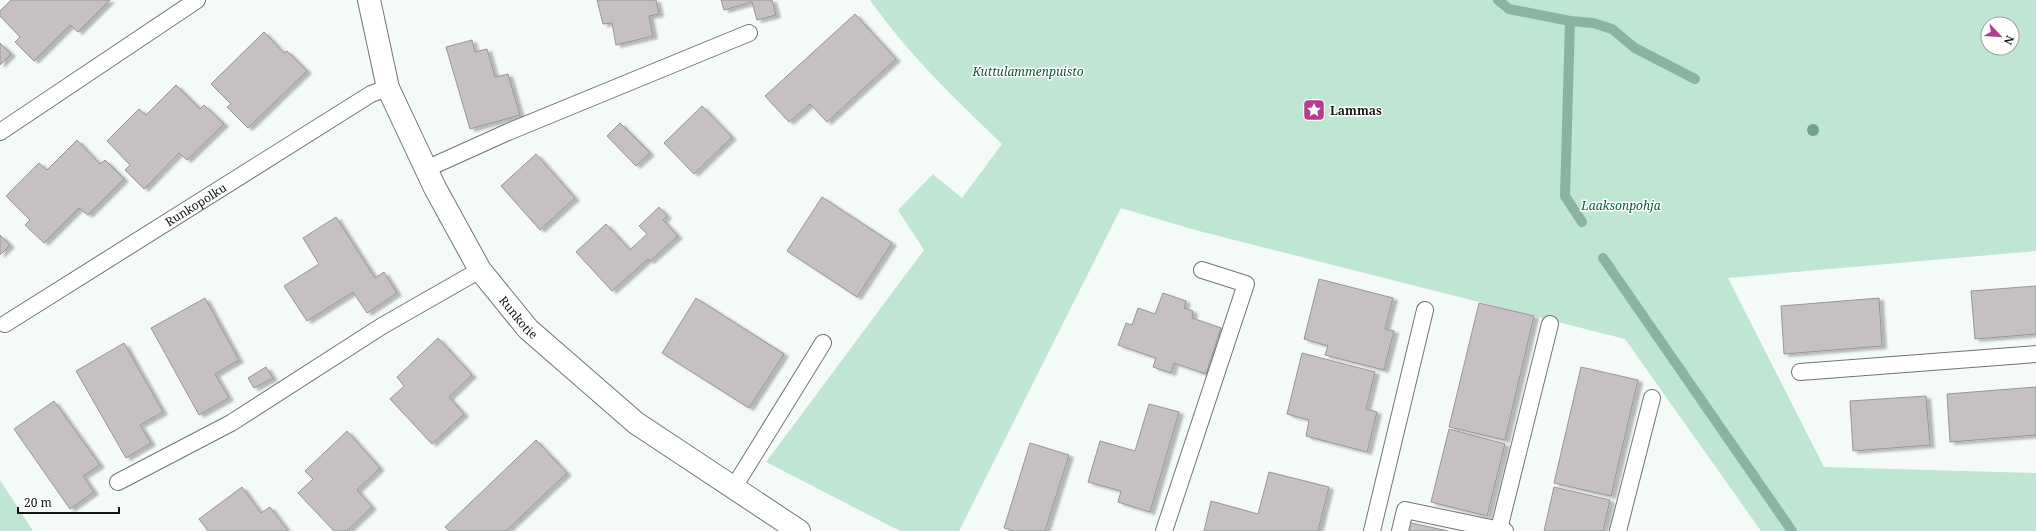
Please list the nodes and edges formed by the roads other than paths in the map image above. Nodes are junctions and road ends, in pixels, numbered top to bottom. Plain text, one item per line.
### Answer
1 (197, 0) edge
2 (369, 0) edge
3 (749, 34) dead end
4 (388, 88) junction
5 (0, 132) edge
6 (426, 169) junction
7 (480, 270) junction
8 (1202, 270) dead end
9 (1425, 310) dead end
10 (5, 324) dead end
11 (1550, 324) dead end
12 (823, 343) dead end
13 (2036, 354) edge
14 (1800, 372) dead end
15 (1652, 398) dead end
16 (118, 482) dead end
17 (734, 487) junction
18 (1502, 530) edge
19 (799, 531) edge
20 (1164, 531) edge
21 (1372, 531) edge
22 (1400, 531) edge
23 (1618, 531) edge

1 - 5 lane
2 - 4 street, Runkotie
3 - 6 lane
4 - 6 street, Runkotie
4 - 10 lane, Runkopolku
6 - 7 street, Runkotie
7 - 16 lane
7 - 17 street, Runkotie
8 - 20 lane
9 - 21 lane
11 - 18 lane
12 - 17 lane
13 - 14 lane
15 - 23 lane
17 - 19 street, Runkotie
18 - 22 lane

